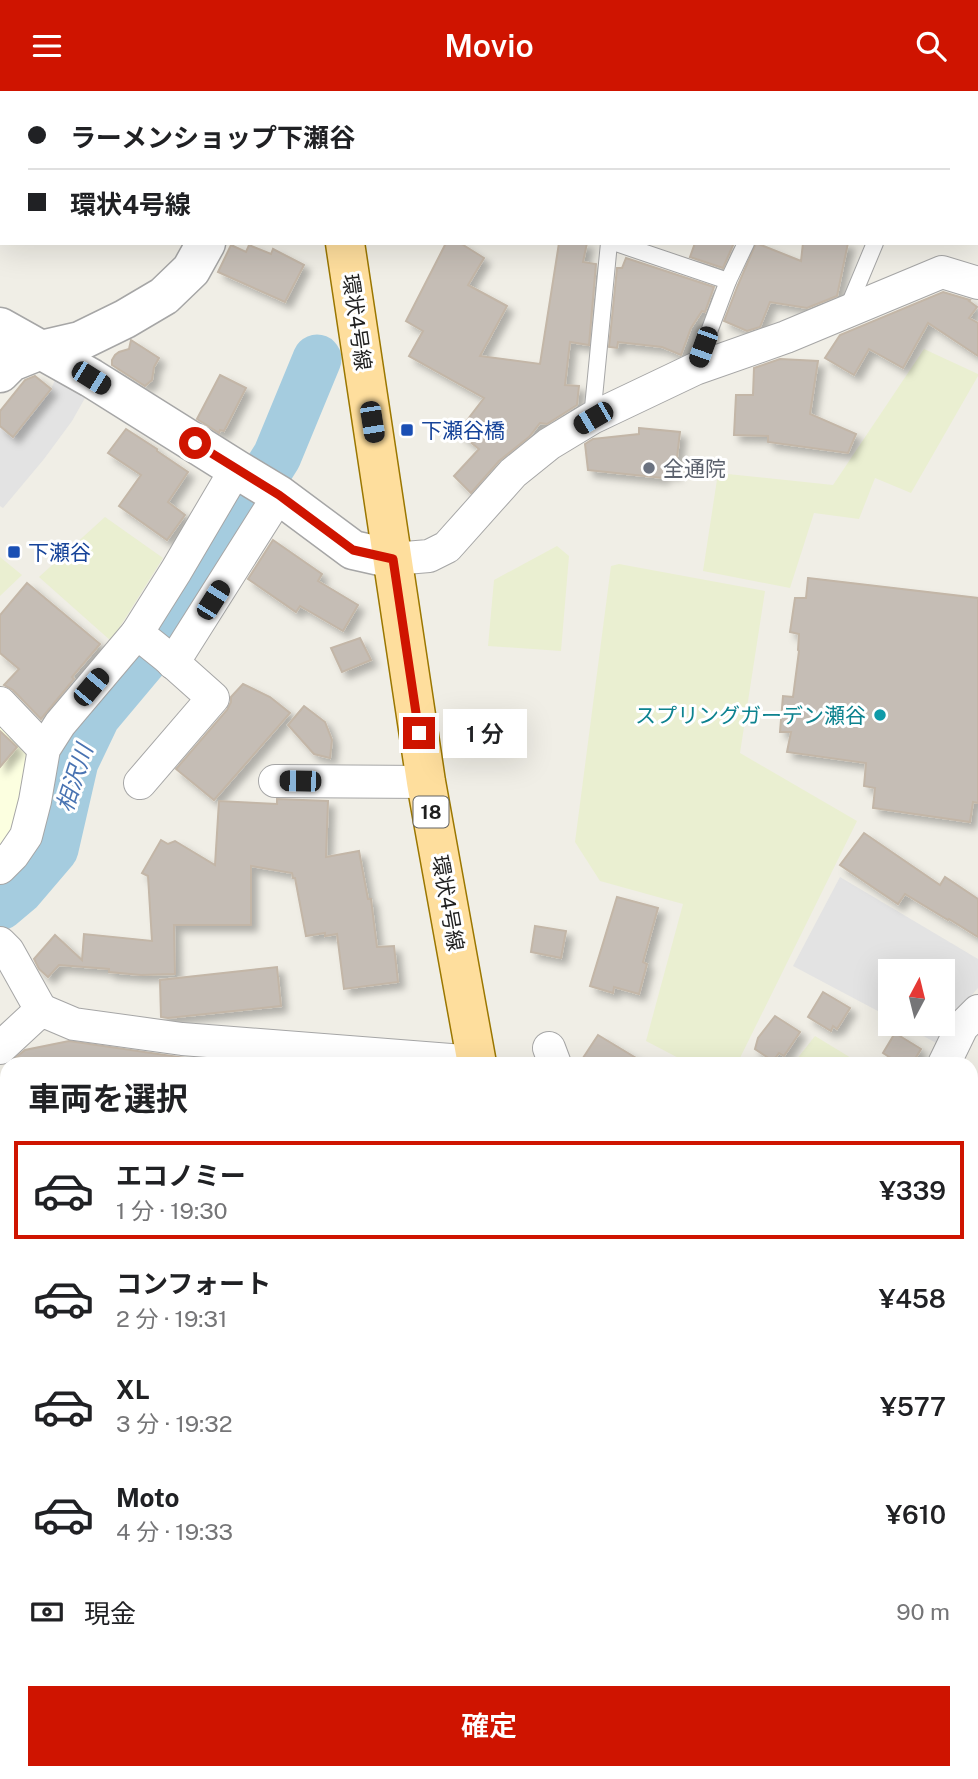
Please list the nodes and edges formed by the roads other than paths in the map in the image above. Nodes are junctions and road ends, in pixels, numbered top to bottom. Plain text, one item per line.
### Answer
1 (205, 245) edge
2 (608, 245) edge
3 (622, 245) edge
4 (745, 245) edge
5 (873, 245) edge
6 (346, 246) edge
7 (728, 281) junction
8 (978, 283) edge
9 (846, 312) junction
10 (0, 327) edge
11 (41, 351) junction
12 (695, 369) junction
13 (0, 373) edge
14 (593, 418) junction
15 (258, 482) junction
16 (393, 559) junction
17 (156, 648) junction
18 (0, 703) edge
19 (44, 749) junction
20 (275, 781) dead end
21 (426, 782) junction
22 (140, 783) dead end
23 (0, 868) edge
24 (0, 943) edge
25 (41, 1010) junction
26 (978, 1011) edge
27 (0, 1048) edge
28 (403, 1057) edge
29 (476, 1057) edge
30 (947, 1057) edge

1 - 11 street
2 - 14 lane
3 - 7 lane
4 - 7 lane
5 - 9 lane
6 - 16 main road, 環状4号線 / 18
7 - 12 lane
8 - 9 street
9 - 12 street
10 - 11 street
11 - 13 street
11 - 15 street
12 - 14 street
14 - 16 street
15 - 16 street
15 - 17 street
15 - 17 street
16 - 21 main road, 環状4号線 / 18
17 - 19 street
17 - 22 street
18 - 19 street
19 - 23 street
20 - 21 street
21 - 29 main road, 環状4号線 / 18
24 - 25 street
25 - 27 street
25 - 28 street
26 - 30 street

